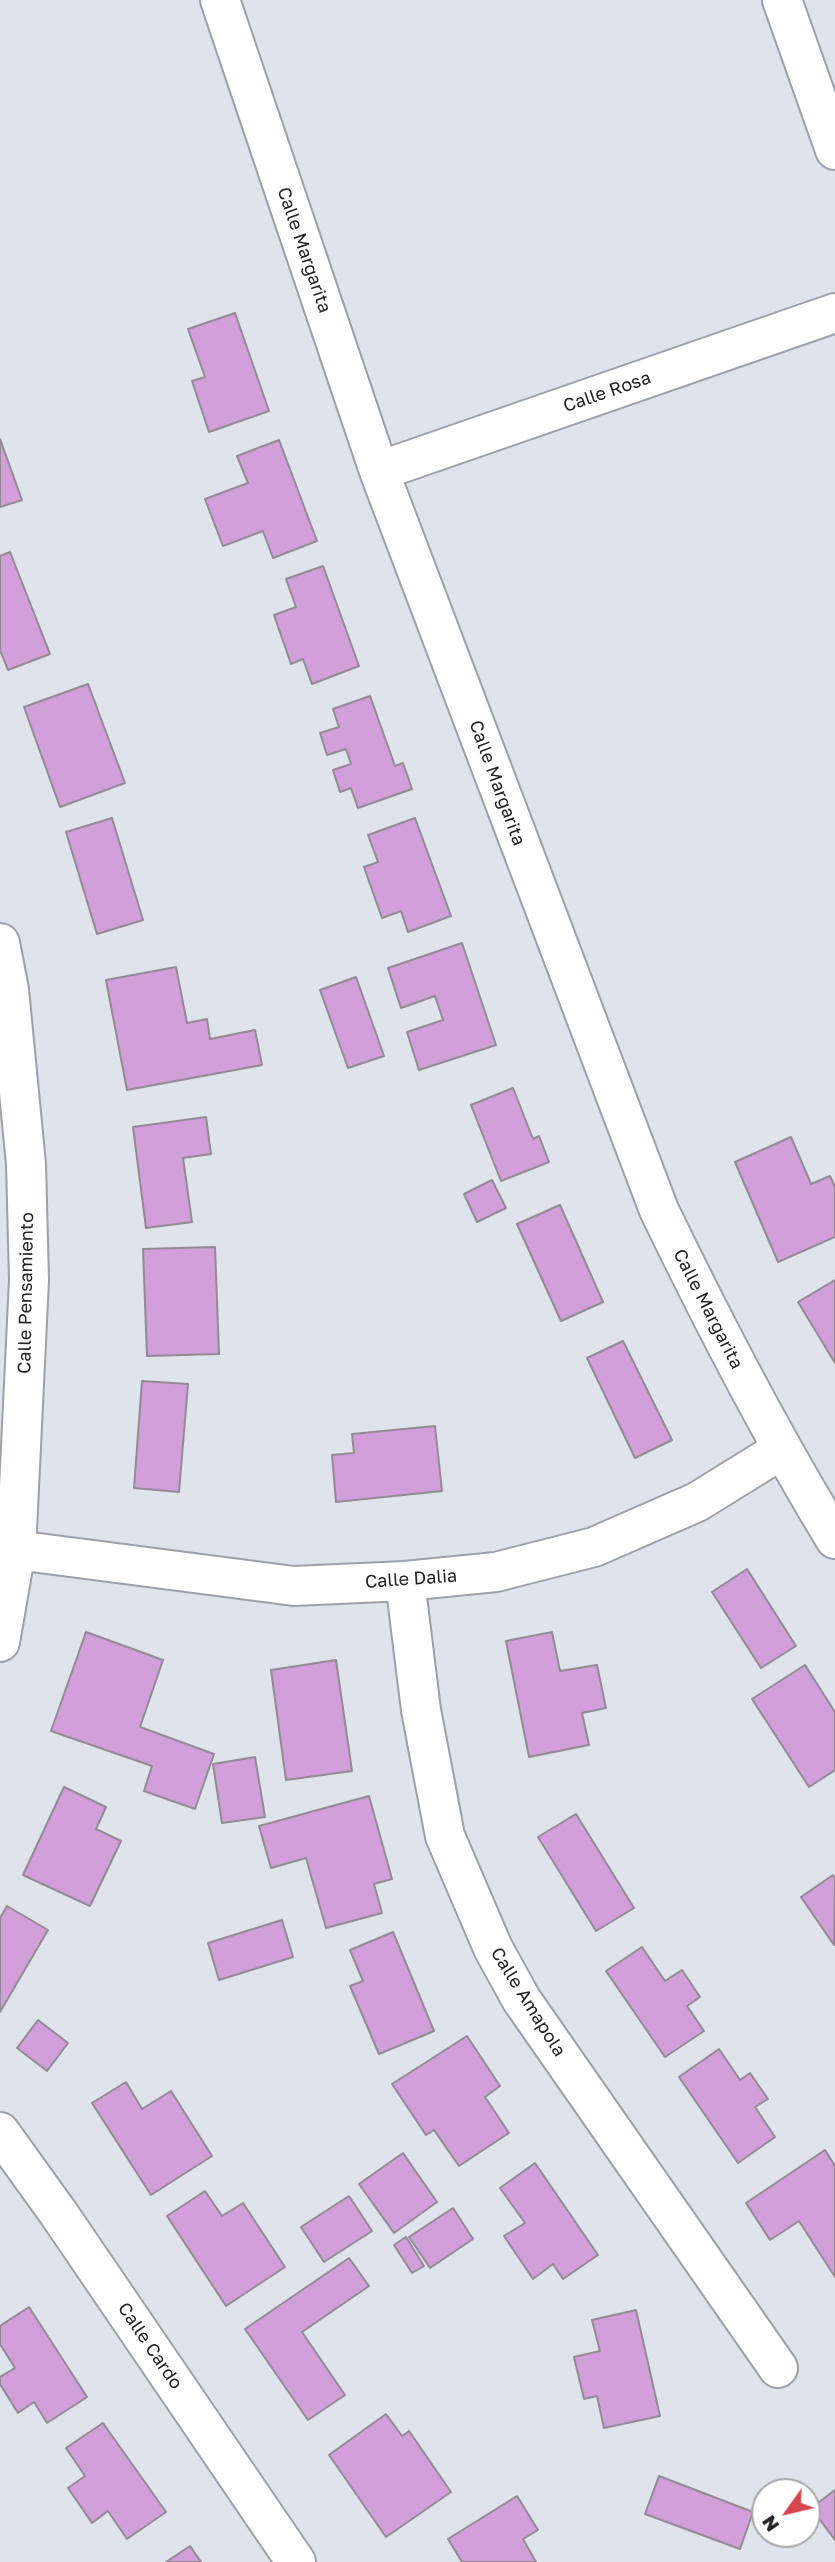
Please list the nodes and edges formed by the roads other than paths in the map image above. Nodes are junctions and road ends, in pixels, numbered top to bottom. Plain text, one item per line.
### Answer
1 (220, 0) edge
2 (782, 0) edge
3 (835, 150) edge
4 (835, 313) edge
5 (379, 471) junction
6 (0, 943) edge
7 (781, 1450) junction
8 (835, 1539) edge
9 (16, 1550) junction
10 (405, 1581) junction
11 (0, 1642) edge
12 (0, 2132) edge
13 (778, 2368) dead end
14 (296, 2562) edge

1 - 5 street, Calle Margarita
2 - 3 street
4 - 5 street, Calle Rosa
5 - 7 street, Calle Margarita
6 - 9 street, Calle Pensamiento
7 - 8 street, Calle Margarita
7 - 10 street, Calle Dalia
9 - 10 street, Calle Dalia
9 - 11 street, Calle Pensamiento
10 - 13 street, Calle Amapola
12 - 14 street, Calle Cardo

